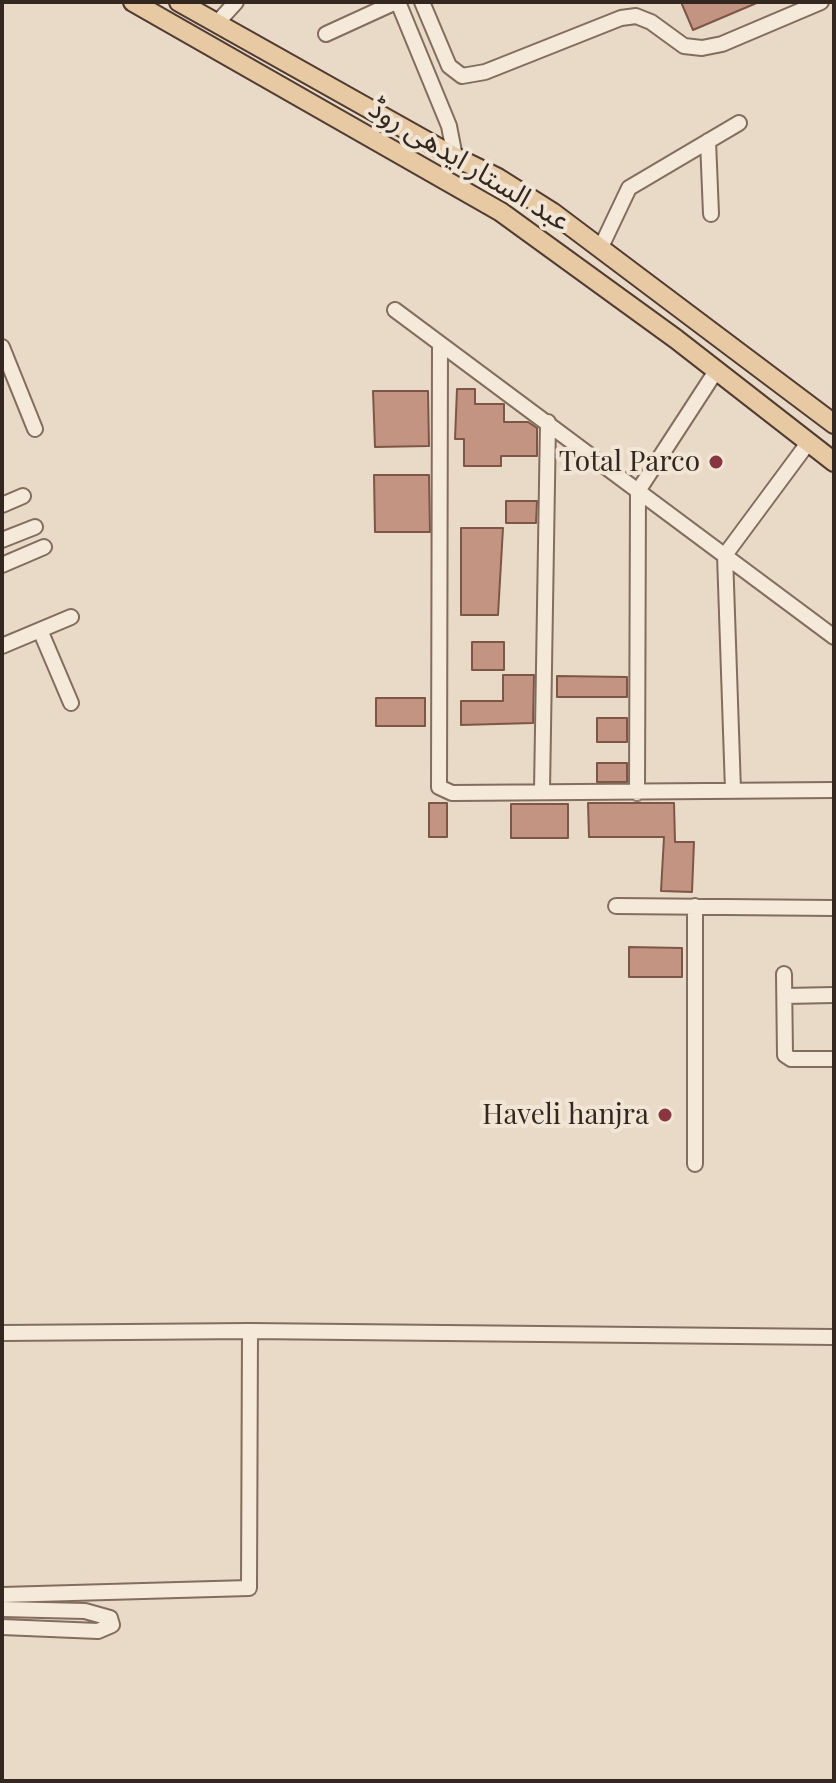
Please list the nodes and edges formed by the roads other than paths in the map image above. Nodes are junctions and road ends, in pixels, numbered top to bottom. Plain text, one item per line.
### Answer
1 (133, 2) edge
2 (179, 2) edge
3 (236, 2) edge
4 (397, 2) edge
5 (422, 2) edge
6 (821, 2) edge
7 (217, 23) junction
8 (326, 34) dead end
9 (739, 123) dead end
10 (708, 141) junction
11 (455, 157) junction
12 (443, 178) junction
13 (711, 214) dead end
14 (601, 247) junction
15 (395, 310) dead end
16 (440, 346) junction
17 (3, 354) edge
18 (716, 371) junction
19 (548, 422) junction
20 (834, 424) edge
21 (35, 429) dead end
22 (808, 443) junction
23 (834, 462) edge
24 (638, 491) junction
25 (23, 496) dead end
26 (2, 505) edge
27 (35, 527) dead end
28 (2, 540) edge
29 (44, 547) dead end
30 (725, 555) junction
31 (2, 565) edge
32 (71, 617) dead end
33 (40, 630) junction
34 (834, 637) edge
35 (2, 646) edge
36 (71, 703) dead end
37 (542, 790) junction
38 (733, 790) junction
39 (834, 790) edge
40 (637, 793) junction
41 (616, 906) dead end
42 (695, 906) junction
43 (834, 908) edge
44 (784, 974) dead end
45 (834, 995) edge
46 (785, 996) junction
47 (834, 1059) edge
48 (695, 1164) dead end
49 (250, 1331) junction
50 (2, 1333) edge
51 (834, 1337) edge
52 (2, 1595) edge
53 (2, 1609) edge
54 (2, 1627) edge

1 - 12 main road, عبد الستار ایدھی روڈ
2 - 7 main road, عبد الستار ایدھی روڈ
3 - 7 street
4 - 8 street
4 - 11 street
5 - 6 street
7 - 11 main road, عبد الستار ایدھی روڈ
9 - 10 street
10 - 13 street
10 - 14 street
11 - 12 main road
11 - 14 main road, عبد الستار ایدھی روڈ
12 - 18 main road, عبد الستار ایدھی روڈ
14 - 20 main road, عبد الستار ایدھی روڈ
15 - 16 street
16 - 19 street
16 - 37 street
17 - 21 street
18 - 22 main road, عبد الستار ایدھی روڈ
18 - 24 street
19 - 24 street
19 - 37 street
22 - 23 main road, عبد الستار ایدھی روڈ
22 - 30 street
24 - 30 street
24 - 40 street
25 - 26 street
27 - 28 street
29 - 31 street
30 - 34 street
30 - 38 street
32 - 33 street
33 - 35 street
33 - 36 street
37 - 40 street
38 - 39 street
38 - 40 street
41 - 42 street
42 - 43 street
42 - 48 street
44 - 46 street
45 - 46 street
46 - 47 street
49 - 50 street
49 - 51 street
49 - 52 street
53 - 54 street

